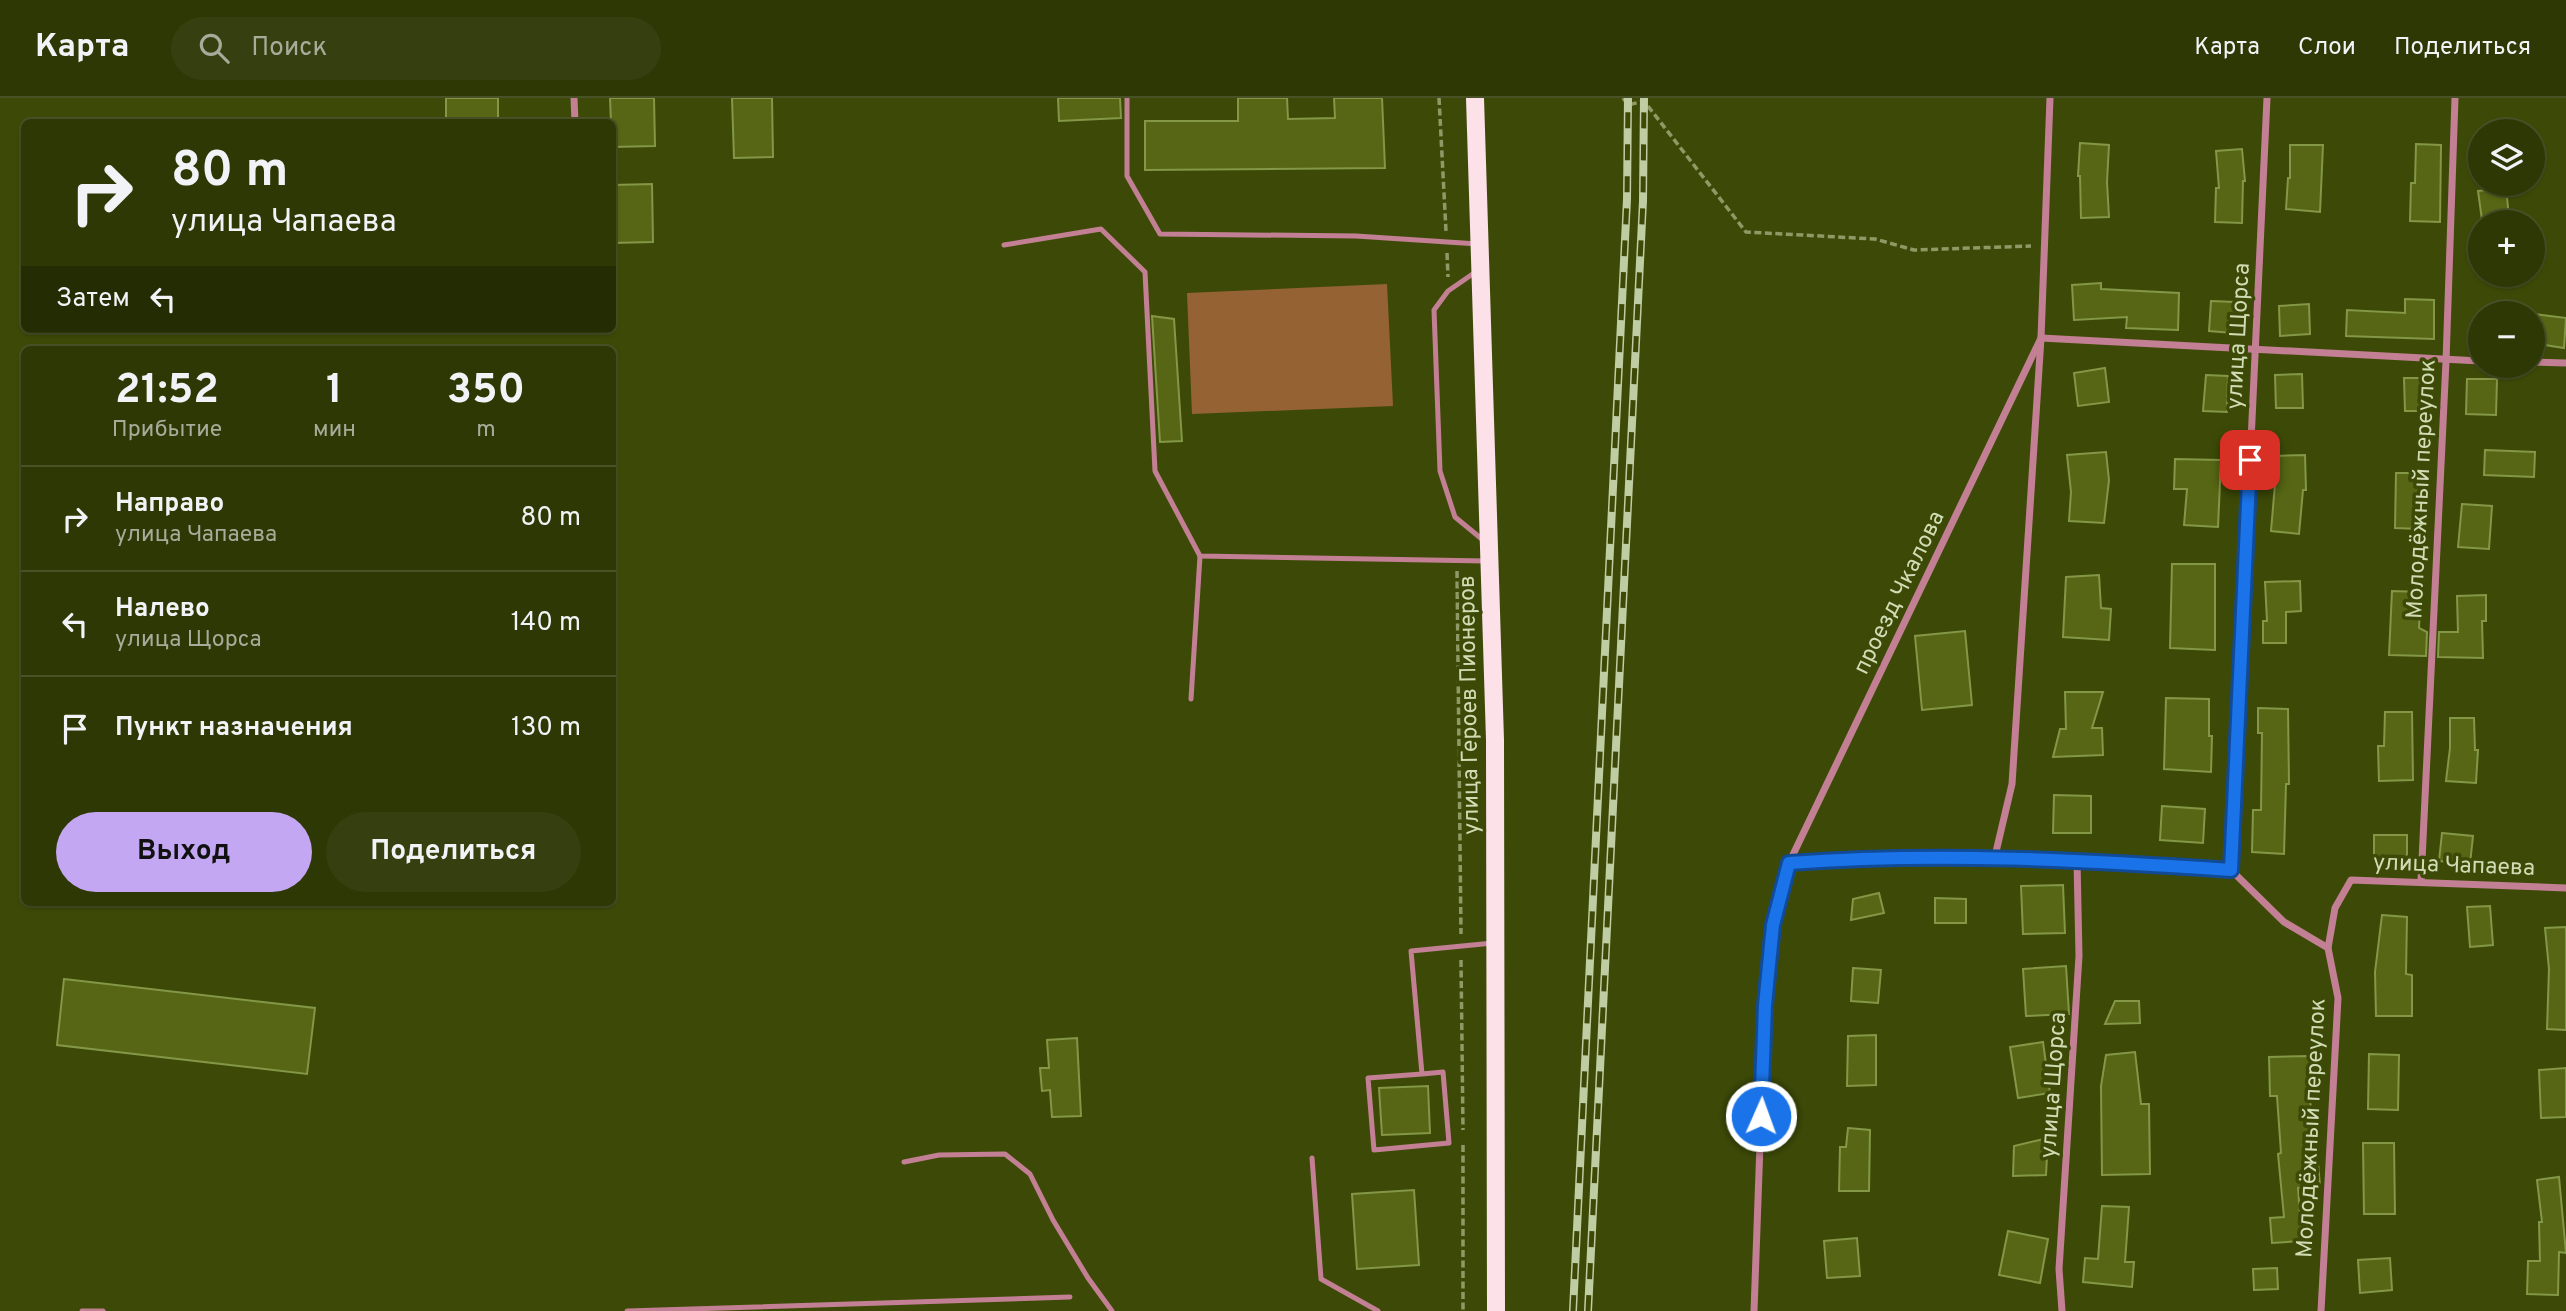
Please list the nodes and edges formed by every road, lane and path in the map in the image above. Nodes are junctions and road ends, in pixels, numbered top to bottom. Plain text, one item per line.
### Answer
1 (574, 98) edge
2 (1127, 98) edge
3 (1439, 98) edge
4 (1475, 98) edge
5 (1623, 98) edge
6 (2050, 98) edge
7 (2267, 98) edge
8 (2455, 98) edge
9 (575, 119) edge
10 (1446, 243) junction
11 (1480, 244) junction
12 (1004, 245) dead end
13 (2044, 245) junction
14 (1480, 269) junction
15 (1448, 290) junction
16 (2041, 338) junction
17 (2256, 350) junction
18 (2446, 361) junction
19 (2468, 362) edge
20 (2545, 362) edge
21 (2566, 363) edge
22 (1490, 553) junction
23 (1200, 556) junction
24 (1457, 561) junction
25 (1191, 699) dead end
26 (1995, 856) junction
27 (2077, 860) junction
28 (1789, 863) junction
29 (2231, 870) junction
30 (2421, 881) junction
31 (2566, 888) edge
32 (1496, 943) junction
33 (1461, 946) junction
34 (2328, 948) junction
35 (1422, 1074) junction
36 (1312, 1158) dead end
37 (904, 1162) dead end
38 (1070, 1297) dead end
39 (82, 1311) edge
40 (103, 1311) edge
41 (627, 1311) edge
42 (1112, 1311) edge
43 (1378, 1311) edge
44 (1464, 1311) edge
45 (1496, 1311) edge
46 (1754, 1311) edge
47 (2062, 1311) edge
48 (2321, 1311) edge

1 - 9 street
2 - 10 lane
3 - 10 path
4 - 11 main road, улица Героев Пионеров
5 - 13 path
6 - 13 street, проезд Чкалова
7 - 17 street, улица Щорса
8 - 18 street, Молодёжный переулок
10 - 11 lane
10 - 15 path
11 - 14 main road, улица Героев Пионеров
12 - 23 lane
13 - 16 street, проезд Чкалова
14 - 15 lane
14 - 22 main road, улица Героев Пионеров
15 - 22 lane
16 - 17 street
16 - 26 street, проезд Чкалова
16 - 28 street, проезд Чкалова
17 - 18 street
17 - 29 street, улица Щорса
18 - 19 street
18 - 30 street, Молодёжный переулок
20 - 21 street
22 - 24 lane
22 - 32 main road, улица Героев Пионеров
23 - 24 lane
23 - 25 lane
24 - 33 path
26 - 27 street
26 - 28 street
27 - 29 street
27 - 47 street, улица Щорса
28 - 46 street
29 - 34 street
30 - 31 street, улица Чапаева
30 - 34 street, улица Чапаева
32 - 33 lane
32 - 45 main road, улица Героев Пионеров
33 - 35 lane
33 - 44 path
34 - 48 street, Молодёжный переулок
35 - 35 lane
36 - 43 lane
37 - 42 lane
38 - 41 lane
39 - 40 lane

